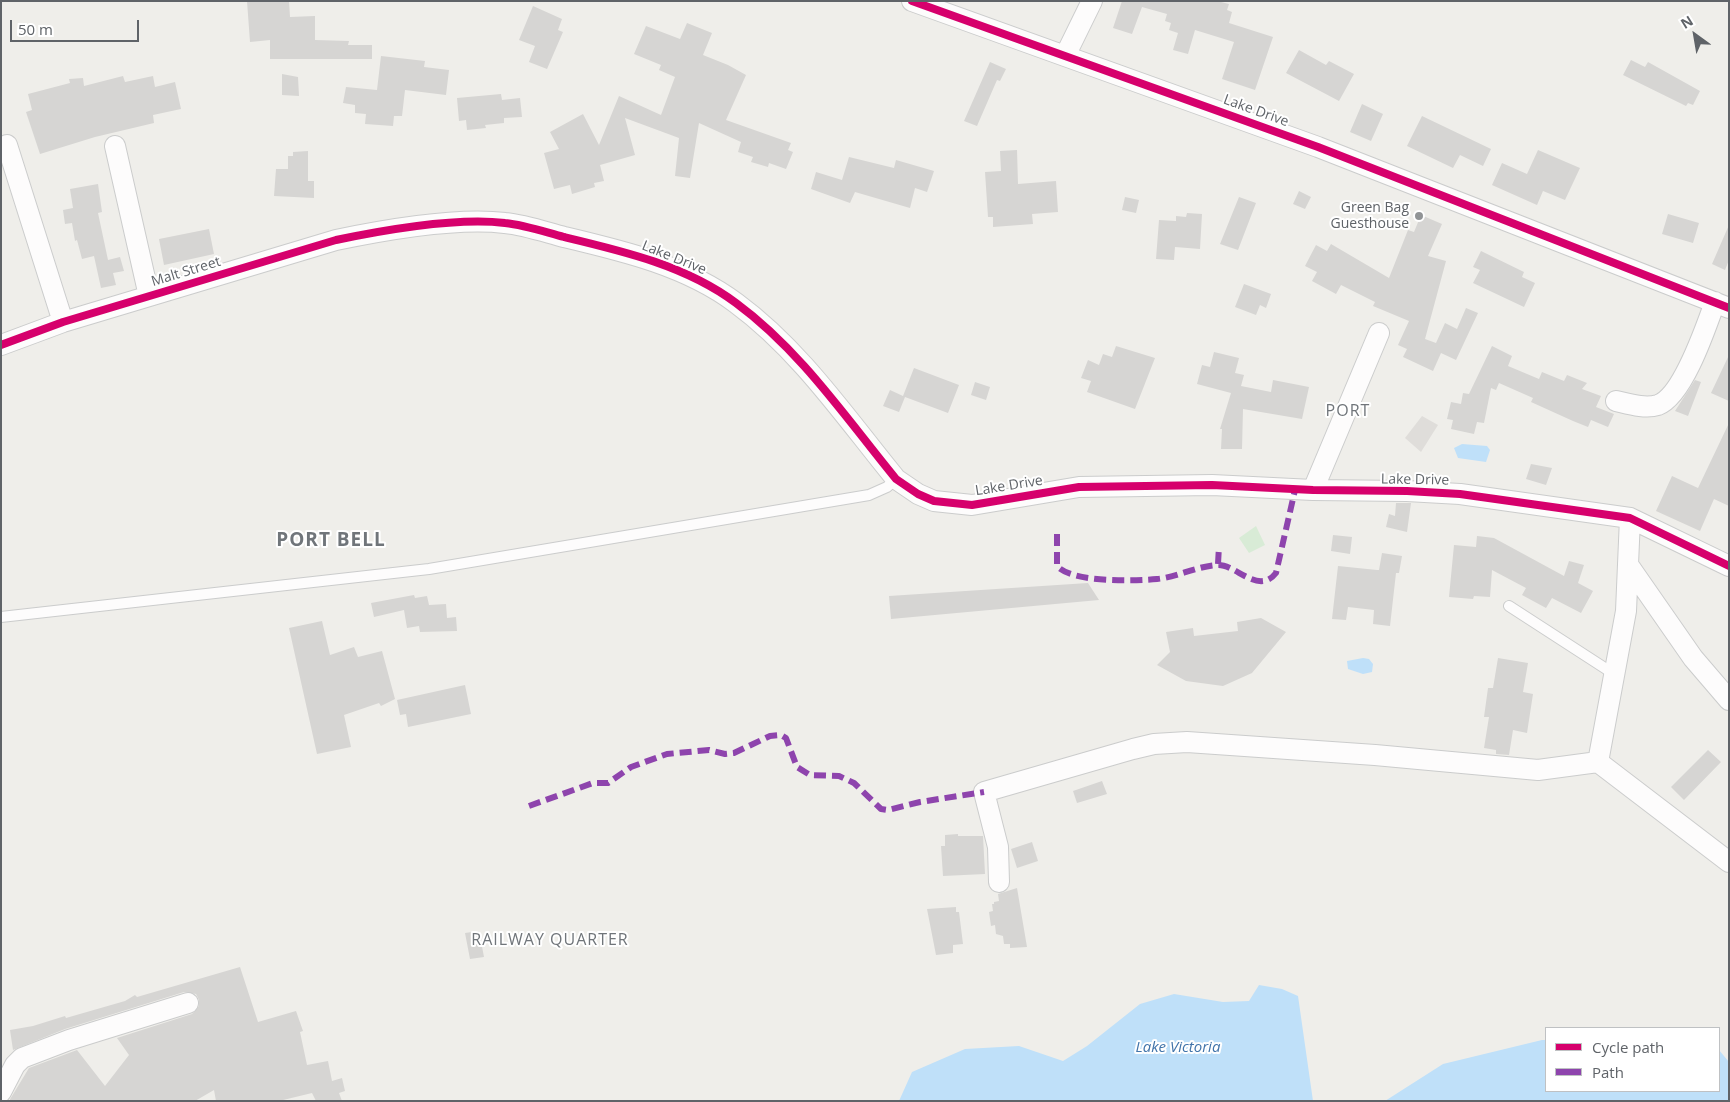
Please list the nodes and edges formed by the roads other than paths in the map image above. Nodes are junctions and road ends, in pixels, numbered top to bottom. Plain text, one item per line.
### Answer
1 (912, 1) edge
2 (1092, 1) edge
3 (1065, 56) junction
4 (7, 145) dead end
5 (115, 146) dead end
6 (380, 231) joint
7 (149, 296) junction
8 (1722, 305) edge
9 (63, 322) junction
10 (1379, 333) dead end
11 (1, 345) edge
12 (1616, 401) dead end
13 (896, 479) junction
14 (1313, 490) junction
15 (1630, 518) junction
16 (1628, 566) junction
17 (1729, 566) edge
18 (1509, 606) dead end
19 (1, 617) edge
20 (1614, 674) junction
21 (1729, 700) edge
22 (1598, 762) junction
23 (1729, 862) edge
24 (999, 882) dead end
25 (188, 1003) dead end
26 (1, 1092) edge

1 - 3 street, Lake Drive
2 - 3 street
3 - 8 street, Lake Drive
4 - 9 street
5 - 7 street
6 - 7 street, Malt Street
6 - 13 street, Lake Drive
7 - 9 street, Malt Street
8 - 12 street
9 - 11 street, Malt Street
10 - 14 street
13 - 14 street, Lake Drive
13 - 19 lane
14 - 15 street, Lake Drive
15 - 16 street
15 - 17 street, Lake Drive
16 - 20 street
16 - 21 street
18 - 20 lane
20 - 22 street
22 - 23 street
22 - 24 street
25 - 26 street

